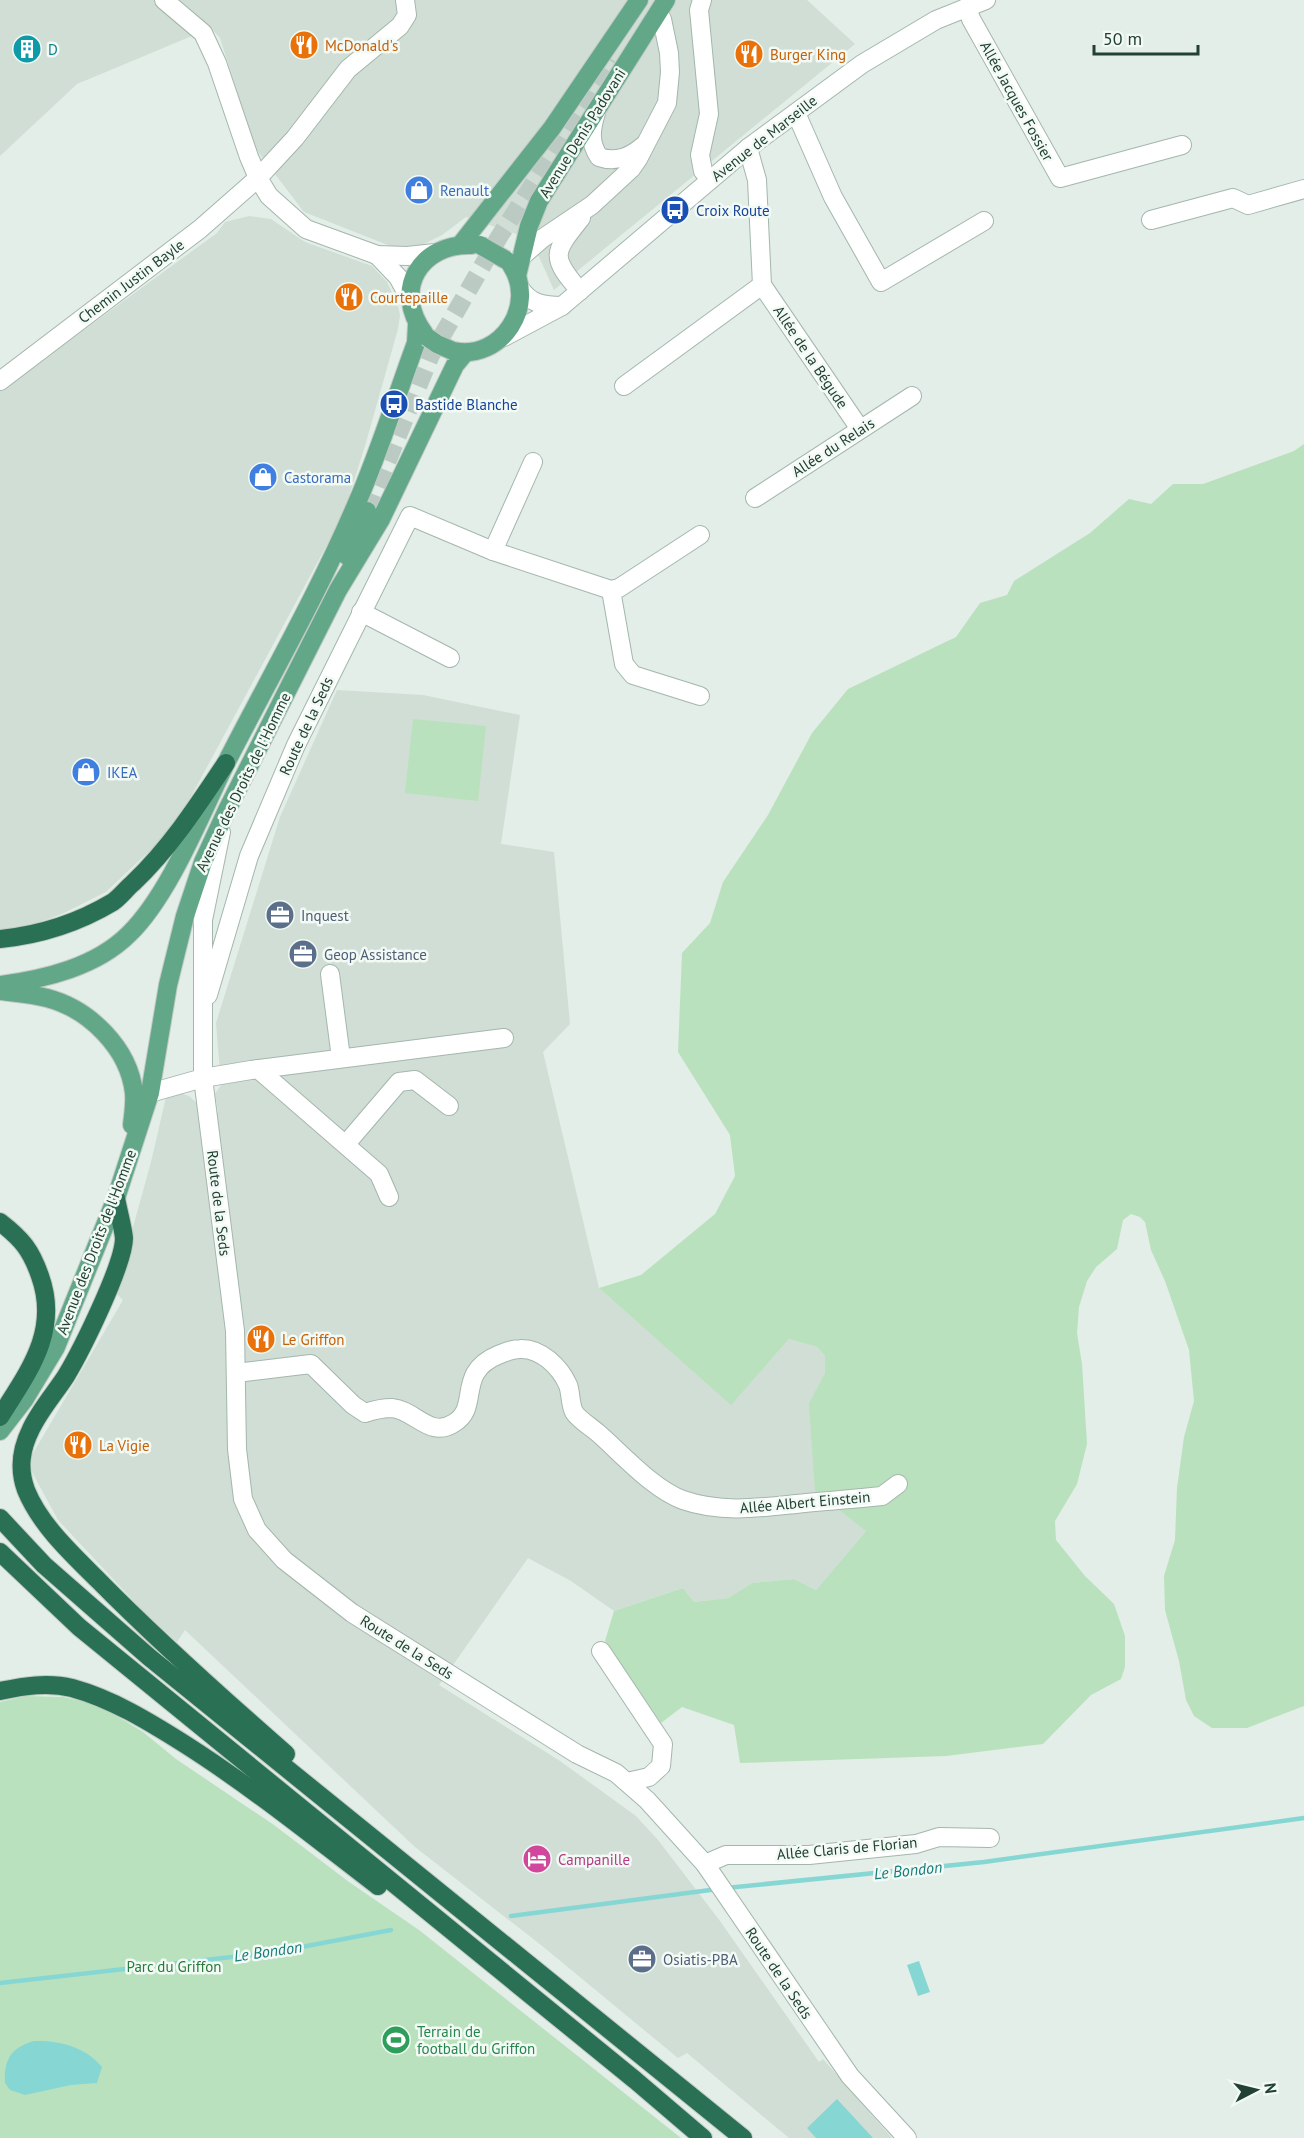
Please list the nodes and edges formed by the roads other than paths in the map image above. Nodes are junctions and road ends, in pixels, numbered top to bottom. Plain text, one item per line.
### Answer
1 (164, 0) edge
2 (405, 0) edge
3 (639, 0) edge
4 (648, 0) edge
5 (656, 0) edge
6 (666, 0) edge
7 (702, 0) edge
8 (986, 0) edge
9 (967, 7) junction
10 (662, 20) dead end
11 (597, 110) junction
12 (796, 113) junction
13 (645, 145) junction
14 (1182, 145) dead end
15 (748, 148) junction
16 (258, 178) junction
17 (710, 180) junction
18 (1304, 189) edge
19 (592, 205) junction
20 (1151, 220) dead end
21 (984, 221) dead end
22 (461, 244) junction
23 (435, 253) junction
24 (377, 255) junction
25 (513, 259) junction
26 (518, 282) junction
27 (762, 285) junction
28 (580, 291) junction
29 (411, 301) junction
30 (562, 306) junction
31 (422, 330) junction
32 (504, 337) junction
33 (459, 352) junction
34 (0, 381) edge
35 (624, 386) dead end
36 (912, 396) dead end
37 (860, 429) junction
38 (533, 462) dead end
39 (755, 498) dead end
40 (700, 535) dead end
41 (493, 551) junction
42 (611, 590) junction
43 (362, 612) junction
44 (450, 658) dead end
45 (279, 663) junction
46 (296, 671) junction
47 (700, 696) dead end
48 (226, 763) junction
49 (227, 810) junction
50 (0, 939) edge
51 (330, 974) dead end
52 (0, 985) edge
53 (0, 991) edge
54 (202, 1013) junction
55 (504, 1038) dead end
56 (341, 1058) junction
57 (258, 1069) junction
58 (202, 1078) junction
59 (150, 1093) junction
60 (449, 1106) dead end
61 (346, 1144) junction
62 (128, 1160) junction
63 (389, 1197) dead end
64 (116, 1198) junction
65 (0, 1222) edge
66 (236, 1372) junction
67 (0, 1417) edge
68 (0, 1431) edge
69 (898, 1484) dead end
70 (0, 1518) edge
71 (0, 1552) edge
72 (0, 1565) edge
73 (601, 1651) dead end
74 (140, 1677) junction
75 (0, 1691) edge
76 (627, 1782) junction
77 (990, 1838) dead end
78 (708, 1869) junction
79 (487, 1932) junction
80 (635, 2080) junction
81 (703, 2138) edge
82 (744, 2138) edge
83 (907, 2138) edge

1 - 16 street
2 - 16 street, Chemin Justin Bayle
3 - 22 main road, Avenue Denis Padovani
4 - 5 main road
6 - 11 main road, Avenue Denis Padovani
7 - 17 street
8 - 9 street, Avenue de Marseille
9 - 12 street, Avenue de Marseille
9 - 14 street, Allée Jacques Fossier
10 - 13 street
11 - 13 street
11 - 25 main road, Avenue Denis Padovani
12 - 15 street, Avenue de Marseille
12 - 21 street
13 - 19 street
15 - 17 street, Avenue de Marseille
15 - 27 street
16 - 24 street
16 - 34 street, Chemin Justin Bayle
17 - 28 street, Avenue de Marseille
18 - 20 street
19 - 25 street
19 - 28 street
22 - 23 main road
22 - 25 main road, bridge
23 - 24 street
23 - 29 main road
24 - 29 street
25 - 26 main road
26 - 30 street
26 - 32 main road
27 - 35 street
27 - 37 street, Allée de la Bégude
28 - 30 street, Avenue de Marseille
29 - 31 main road
30 - 32 street, Avenue de Marseille
31 - 33 main road, bridge
31 - 45 main road, Avenue des Droits de l'Homme
32 - 33 main road
33 - 46 main road, Avenue des Droits de l'Homme
36 - 37 street, Allée du Relais
37 - 39 street, Allée du Relais
38 - 41 street
40 - 42 street
41 - 42 street
41 - 43 street, Route de la Seds
42 - 47 street
43 - 44 street
43 - 54 street, Route de la Seds
45 - 46 main road
45 - 48 main road, Avenue des Droits de l'Homme
46 - 49 main road, Avenue des Droits de l'Homme
48 - 50 highway
48 - 52 main road, Avenue des Droits de l'Homme
49 - 54 street, Route de la Seds
49 - 59 main road, Avenue des Droits de l'Homme
51 - 56 street
53 - 62 main road
54 - 58 street, Route de la Seds
55 - 56 street
56 - 57 street
57 - 58 street
57 - 61 street
58 - 59 street
58 - 66 street, Route de la Seds
59 - 62 main road, Avenue des Droits de l'Homme
60 - 61 street
61 - 63 street
62 - 64 main road, Avenue des Droits de l'Homme
64 - 68 main road, Avenue des Droits de l'Homme
64 - 79 highway
65 - 67 highway
66 - 69 street, Allée Albert Einstein
66 - 76 street, Route de la Seds
70 - 79 highway
71 - 74 highway
72 - 74 highway
73 - 76 street
74 - 80 highway
75 - 80 highway
76 - 78 street, Route de la Seds
77 - 78 street, Allée Claris de Florian
78 - 83 street, Route de la Seds
79 - 82 highway
80 - 81 highway

